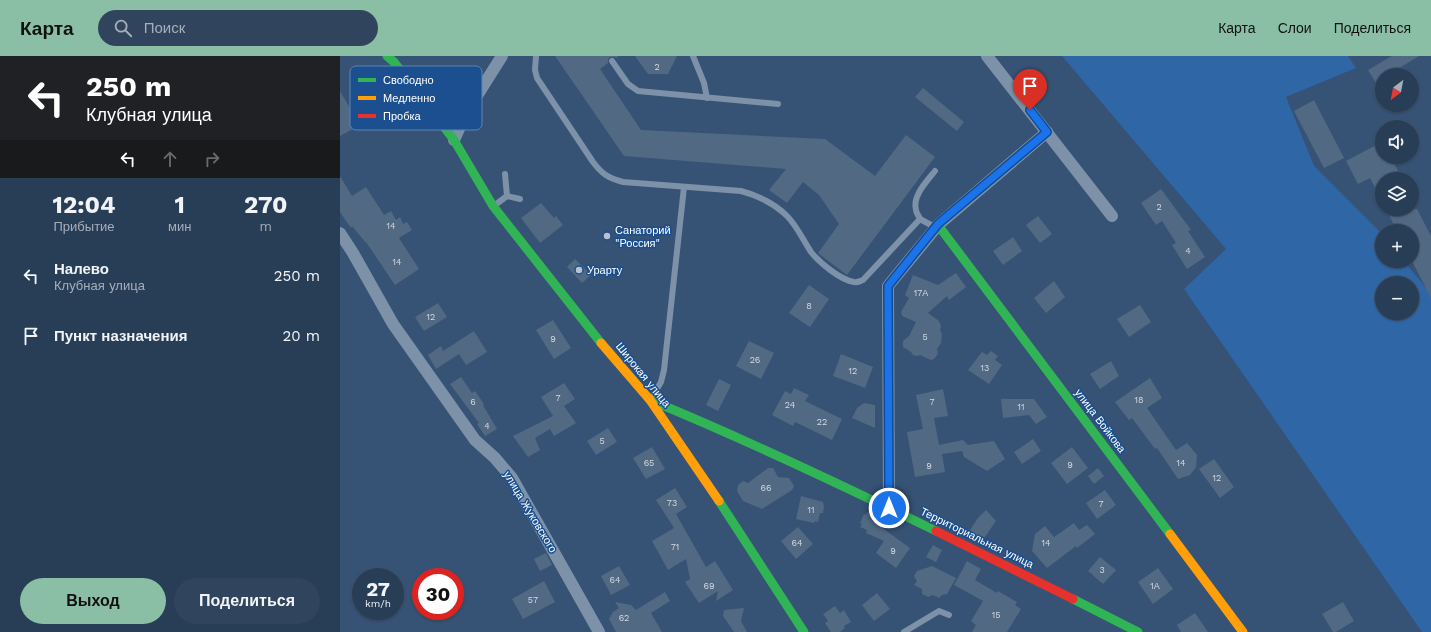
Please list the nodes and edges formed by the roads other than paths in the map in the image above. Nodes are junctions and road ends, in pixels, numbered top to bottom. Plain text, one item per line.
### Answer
1 (387, 56) edge
2 (502, 56) edge
3 (536, 56) edge
4 (694, 56) edge
5 (987, 56) edge
6 (612, 61) dead end
7 (397, 66) edge
8 (482, 88) edge
9 (707, 98) junction
10 (778, 104) dead end
11 (446, 130) edge
12 (458, 130) edge
13 (1047, 132) junction
14 (454, 140) junction
15 (935, 171) dead end
16 (505, 174) dead end
17 (684, 187) junction
18 (507, 196) junction
19 (520, 199) dead end
20 (493, 206) junction
21 (1112, 216) dead end
22 (920, 219) junction
23 (935, 225) junction
24 (340, 233) edge
25 (650, 400) junction
26 (889, 508) junction
27 (949, 615) dead end
28 (599, 632) edge
29 (804, 632) edge
30 (904, 632) edge
31 (1138, 632) edge
32 (1243, 632) edge

1 - 7 street, Широкая улица
2 - 8 street
3 - 17 lane
4 - 9 lane
5 - 13 street
6 - 9 lane
9 - 10 lane
11 - 14 street, Широкая улица
12 - 14 street
13 - 21 street
13 - 23 street
14 - 20 street, Широкая улица
15 - 22 lane
16 - 18 lane
17 - 22 lane
17 - 25 lane
18 - 19 lane
18 - 20 lane
20 - 25 street, Широкая улица
22 - 23 lane
23 - 26 street
23 - 32 street, улица Войкова
24 - 28 street, улица Жуковского
25 - 26 street, Территориальная улица
25 - 29 street, Широкая улица
26 - 31 street, Территориальная улица
27 - 30 lane

